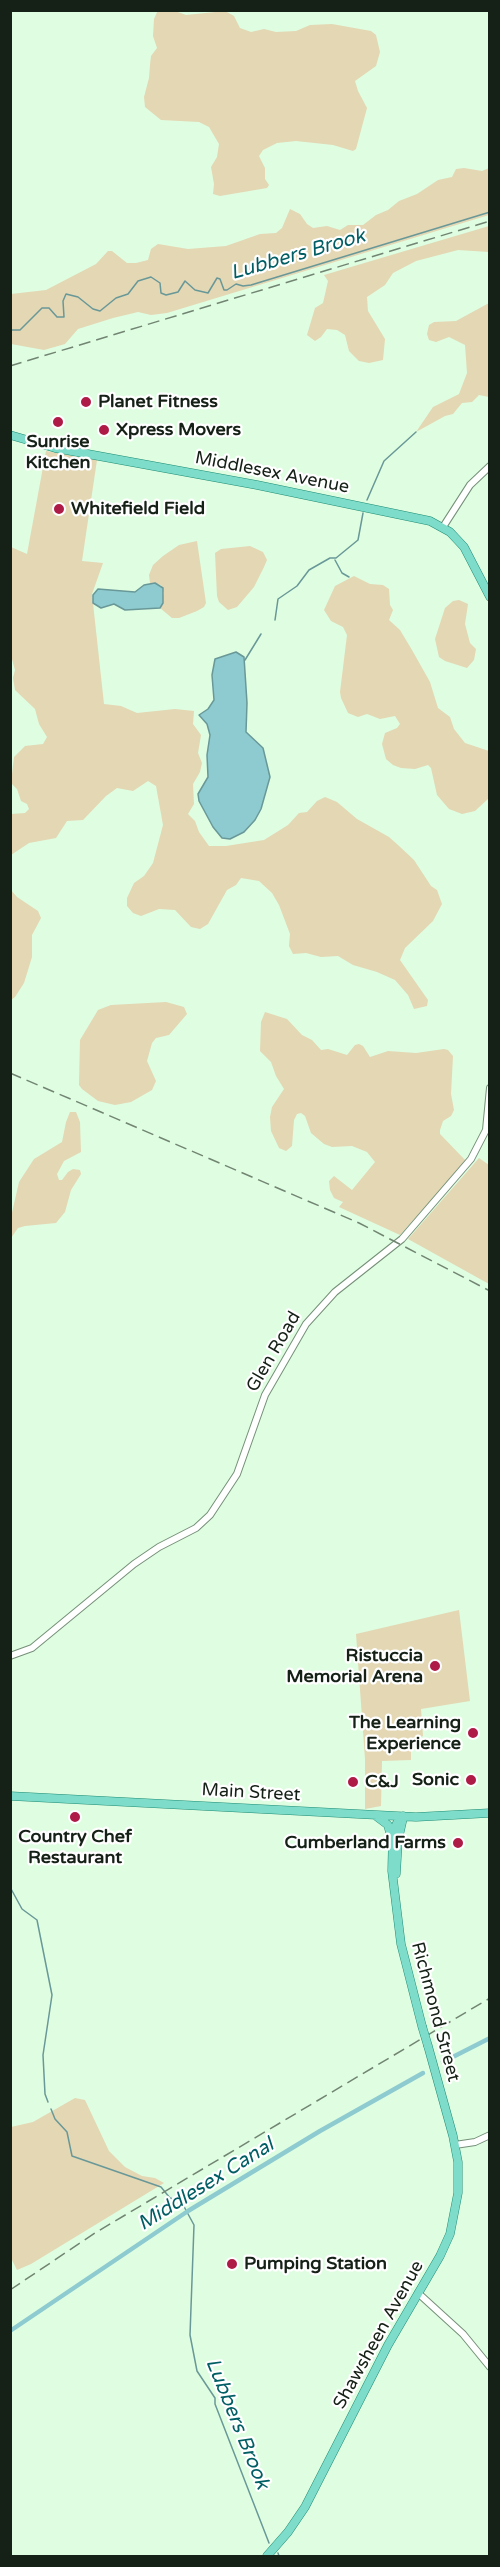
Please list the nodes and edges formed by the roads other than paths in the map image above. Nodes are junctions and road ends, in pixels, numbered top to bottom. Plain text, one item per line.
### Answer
1 (10, 435) edge
2 (489, 466) edge
3 (444, 527) junction
4 (489, 597) edge
5 (489, 1088) edge
6 (10, 1656) edge
7 (10, 1796) edge
8 (489, 1813) edge
9 (372, 1815) junction
10 (403, 1816) junction
11 (391, 1842) junction
12 (395, 1885) junction
13 (489, 2135) edge
14 (455, 2145) junction
15 (418, 2293) junction
16 (489, 2367) edge
17 (267, 2556) edge

1 - 3 main road, Middlesex Avenue
2 - 3 street
3 - 4 main road, Middlesex Avenue
5 - 6 street, Glen Road
7 - 9 main road, Main Street
8 - 10 main road, Main Street
9 - 10 main road, Main Street
9 - 11 main road
10 - 11 main road
10 - 12 main road, Richmond Street
11 - 12 main road, Richmond Street
12 - 14 main road, Richmond Street, bridge
13 - 14 street
14 - 15 main road, Shawsheen Avenue
15 - 16 street
15 - 17 main road, Shawsheen Avenue

